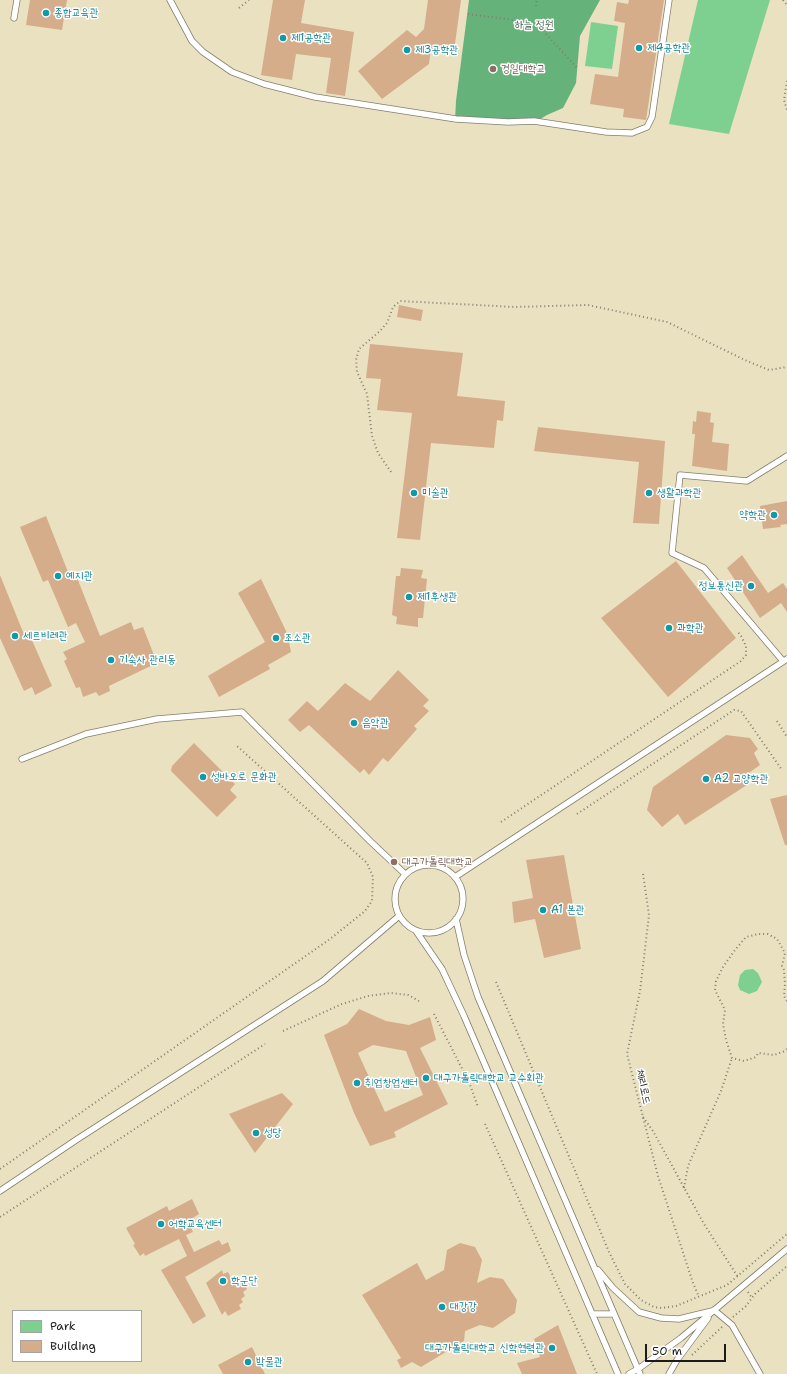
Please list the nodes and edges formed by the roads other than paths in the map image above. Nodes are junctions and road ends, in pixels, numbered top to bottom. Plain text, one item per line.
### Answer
1 (17, 0) edge
2 (170, 0) edge
3 (669, 0) edge
4 (14, 18) dead end
5 (787, 456) edge
6 (785, 660) edge
7 (22, 759) dead end
8 (405, 874) junction
9 (456, 877) junction
10 (399, 916) junction
11 (456, 919) junction
12 (416, 931) junction
13 (0, 1191) edge
14 (787, 1249) edge
15 (593, 1265) junction
16 (714, 1310) junction
17 (592, 1314) junction
18 (614, 1314) junction
19 (639, 1372) edge
20 (618, 1374) edge
21 (629, 1374) edge
22 (669, 1374) edge
23 (760, 1374) edge

1 - 4 lane
2 - 3 lane
5 - 6 lane
6 - 9 lane
7 - 8 lane
8 - 9 lane
8 - 10 lane
9 - 11 lane
10 - 12 lane
10 - 13 lane
11 - 12 lane
11 - 15 lane
12 - 17 lane
14 - 16 lane
15 - 16 lane
15 - 18 lane
16 - 19 lane
16 - 22 lane
16 - 23 lane
17 - 18 lane
17 - 20 lane
18 - 19 lane
19 - 21 lane

